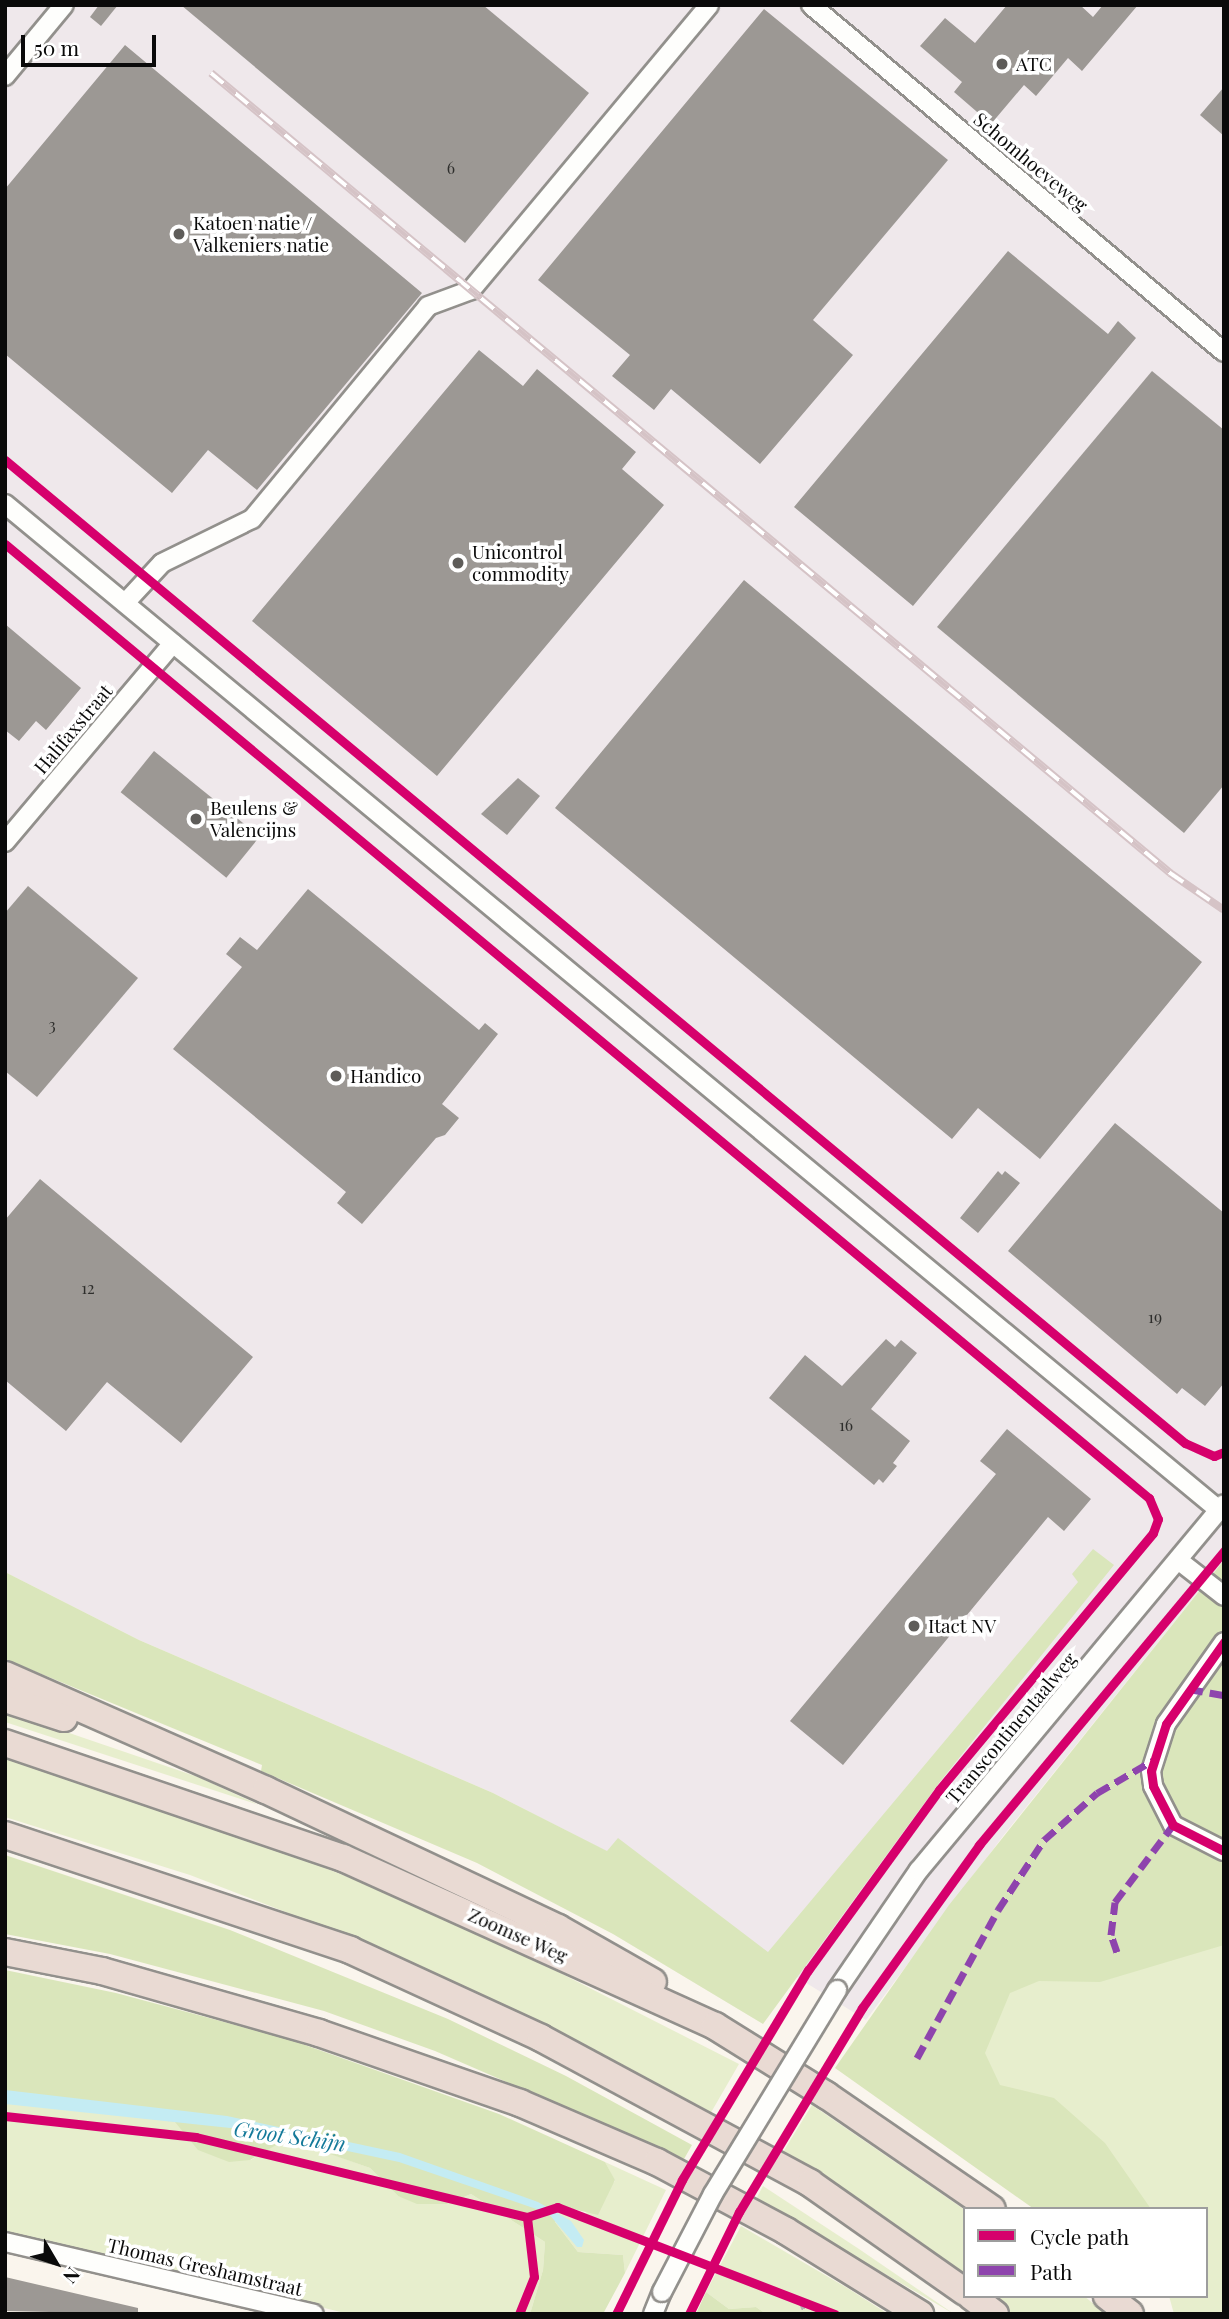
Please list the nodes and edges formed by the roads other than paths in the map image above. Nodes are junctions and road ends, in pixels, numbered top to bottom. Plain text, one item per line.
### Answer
1 (64, 5) edge
2 (709, 5) edge
3 (811, 5) edge
4 (5, 76) edge
5 (1224, 352) edge
6 (5, 504) edge
7 (125, 603) junction
8 (173, 643) junction
9 (5, 842) edge
10 (1221, 1507) edge
11 (1178, 1560) junction
12 (1224, 1596) edge
13 (1224, 1642) edge
14 (5, 1675) edge
15 (5, 1699) edge
16 (5, 1743) edge
17 (198, 1762) junction
18 (5, 1835) edge
19 (1224, 1851) edge
20 (5, 1952) edge
21 (715, 2026) junction
22 (989, 2207) edge
23 (5, 2242) edge
24 (963, 2291) edge
25 (974, 2298) edge
26 (1110, 2298) edge
27 (314, 2314) edge
28 (653, 2314) edge
29 (920, 2314) edge
30 (995, 2314) edge
31 (1130, 2314) edge

1 - 4 street
2 - 7 street
3 - 5 street, Schomhoeveweg
6 - 7 street
7 - 8 street
8 - 9 street, Halifaxstraat
8 - 10 street
10 - 11 street, Transcontinentaalweg
11 - 12 street
11 - 28 street, Transcontinentaalweg, bridge
13 - 19 street
14 - 17 highway
15 - 17 highway
16 - 21 highway, Zoomse Weg
17 - 21 highway
18 - 24 highway
20 - 29 highway
21 - 22 highway, Zoomse Weg
23 - 27 street, Thomas Greshamstraat
25 - 30 highway
26 - 31 highway

